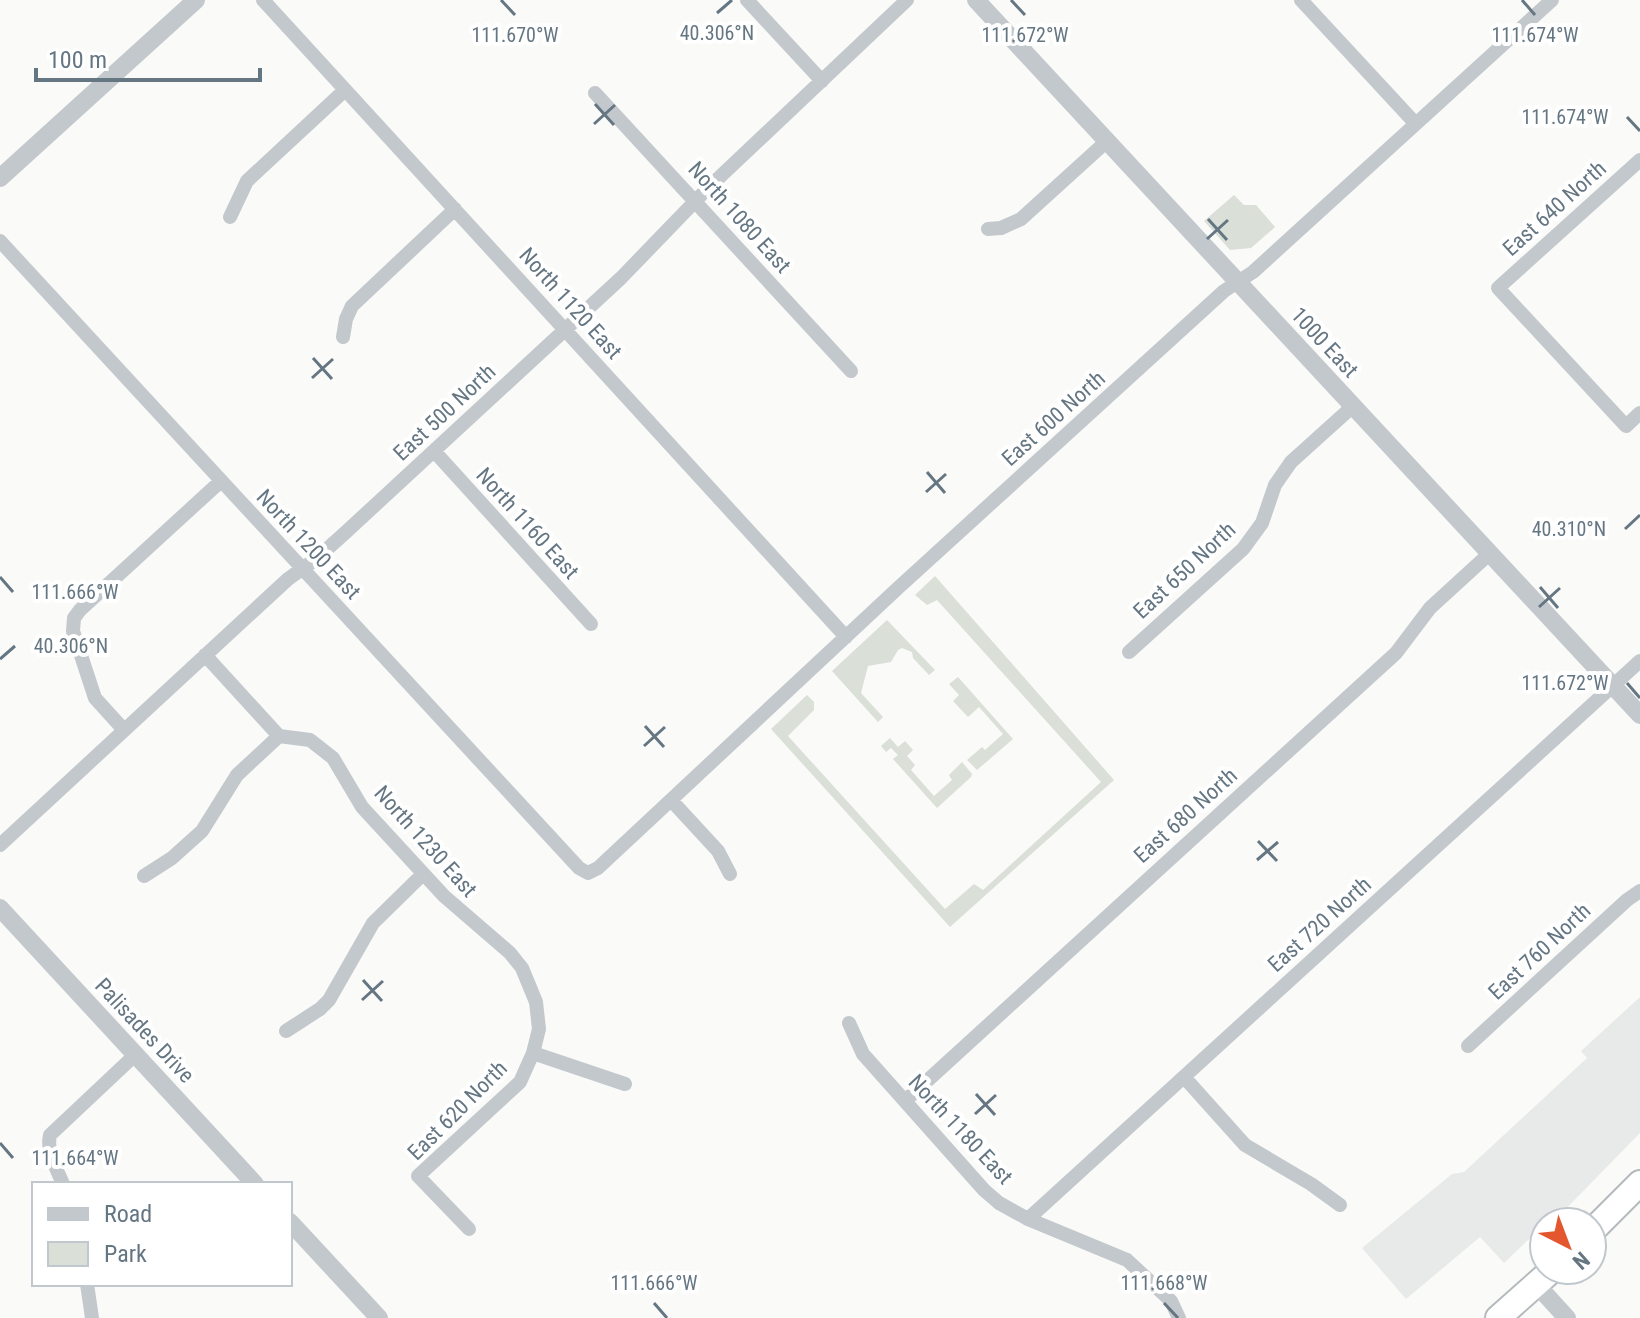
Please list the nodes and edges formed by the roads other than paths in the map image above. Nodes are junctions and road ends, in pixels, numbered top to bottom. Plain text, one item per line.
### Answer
1 (196, 0) edge
2 (263, 0) edge
3 (747, 0) edge
4 (907, 0) edge
5 (976, 0) edge
6 (1301, 0) edge
7 (1552, 0) edge
8 (822, 81) junction
9 (345, 90) junction
10 (595, 93) dead end
11 (1415, 123) junction
12 (1107, 141) junction
13 (1640, 160) edge
14 (0, 178) edge
15 (696, 201) junction
16 (455, 209) junction
17 (230, 217) dead end
18 (988, 229) dead end
19 (0, 241) edge
20 (1237, 282) junction
21 (565, 330) junction
22 (343, 337) dead end
23 (851, 371) dead end
24 (1352, 407) junction
25 (1640, 413) edge
26 (434, 451) junction
27 (221, 481) junction
28 (1488, 555) junction
29 (302, 569) junction
30 (591, 624) dead end
31 (846, 637) junction
32 (1129, 652) dead end
33 (205, 655) junction
34 (1640, 661) edge
35 (1613, 686) junction
36 (1640, 715) edge
37 (124, 730) junction
38 (279, 736) junction
39 (671, 800) junction
40 (0, 845) edge
41 (588, 873) joint
42 (423, 874) junction
43 (730, 874) dead end
44 (144, 876) dead end
45 (1640, 891) edge
46 (0, 908) edge
47 (849, 1023) dead end
48 (286, 1031) dead end
49 (1468, 1046) dead end
50 (533, 1053) junction
51 (135, 1055) junction
52 (1184, 1077) junction
53 (625, 1084) dead end
54 (905, 1101) junction
55 (62, 1182) edge
56 (253, 1182) edge
57 (1640, 1183) edge
58 (1340, 1205) dead end
59 (1608, 1215) edge
60 (1028, 1219) junction
61 (292, 1224) edge
62 (469, 1229) dead end
63 (87, 1286) edge
64 (1534, 1286) edge
65 (1549, 1286) edge
66 (92, 1318) edge
67 (379, 1318) edge
68 (1179, 1318) edge
69 (1498, 1318) edge
70 (1567, 1318) edge

1 - 14 street
2 - 9 street, North 1120 East
3 - 8 street
4 - 8 street, East 500 North
5 - 12 street, 1000 East
6 - 11 street
7 - 11 street, East 600 North
8 - 15 street, East 500 North
9 - 16 street, North 1120 East
9 - 17 street
10 - 15 street, North 1080 East
11 - 20 street, East 600 North
12 - 18 street
12 - 20 street, 1000 East
13 - 25 street, East 640 North
15 - 21 street, East 500 North
15 - 23 street, North 1080 East
16 - 21 street, North 1120 East
16 - 22 street
19 - 27 street, North 1200 East
20 - 24 street, 1000 East
20 - 31 street, East 600 North
21 - 26 street, East 500 North
21 - 31 street, North 1120 East
24 - 28 street, 1000 East
24 - 32 street, East 650 North
26 - 29 street, East 500 North
26 - 30 street, North 1160 East
27 - 29 street, North 1200 East
27 - 37 street
28 - 35 street, 1000 East
28 - 54 street, East 680 North
29 - 33 street, East 500 North
29 - 41 street, North 1200 East
31 - 39 street, East 600 North
33 - 37 street, East 500 North
33 - 38 street
34 - 35 street, East 720 North
35 - 36 street, 1000 East
35 - 52 street, East 720 North
37 - 40 street, East 500 North
38 - 42 street, North 1230 East
38 - 44 street
39 - 41 street, East 600 North
39 - 43 street
42 - 48 street
42 - 50 street, North 1230 East
45 - 49 street, East 760 North
46 - 51 street, Palisades Drive
47 - 54 street, North 1180 East
50 - 53 street
50 - 62 street, East 620 North
51 - 55 street
51 - 56 street, Palisades Drive
52 - 58 street
52 - 60 street, East 720 North
54 - 60 street, North 1180 East
57 - 59 highway
60 - 68 street, North 1180 East
61 - 67 street
63 - 66 street
64 - 69 highway
65 - 70 street

